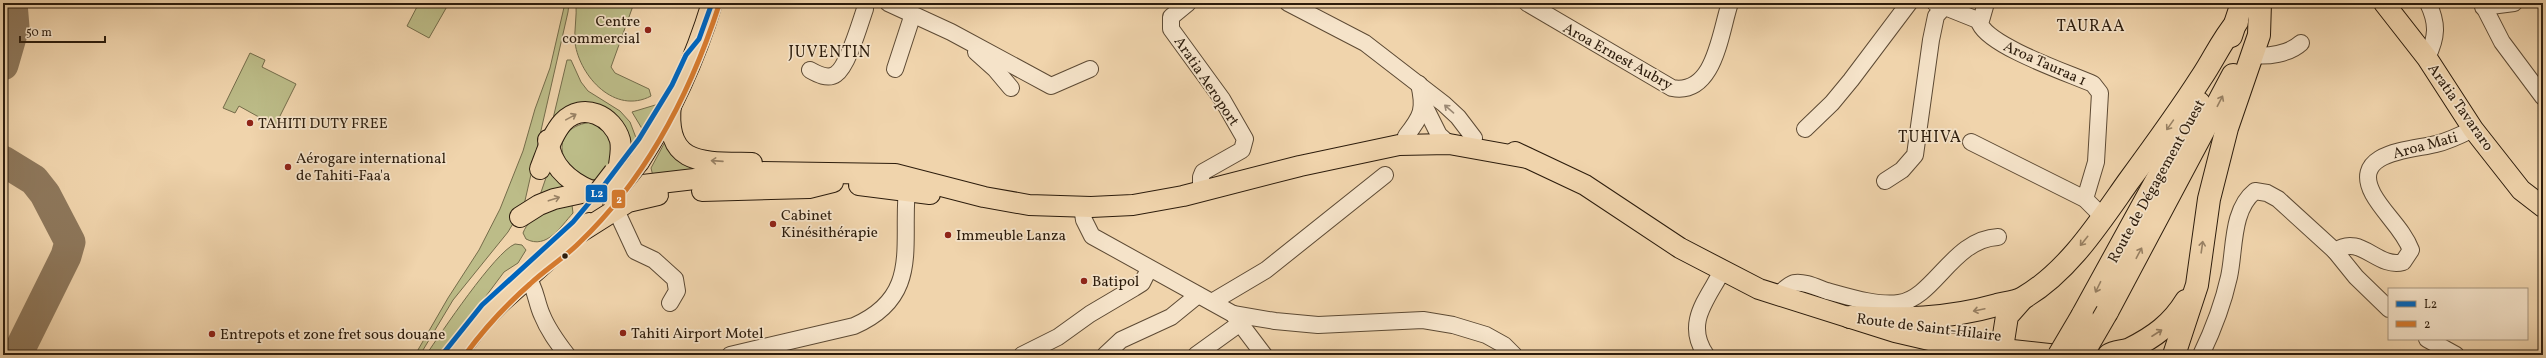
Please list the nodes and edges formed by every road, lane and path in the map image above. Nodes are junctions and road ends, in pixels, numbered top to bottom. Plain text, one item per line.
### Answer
1 (712, 3) edge
2 (865, 3) edge
3 (888, 3) edge
4 (1188, 3) edge
5 (1288, 3) edge
6 (1527, 3) edge
7 (1730, 3) edge
8 (1909, 3) edge
9 (1986, 3) edge
10 (2259, 3) edge
11 (2384, 3) edge
12 (2428, 3) edge
13 (2505, 4) edge
14 (1939, 5) edge
15 (2483, 5) edge
16 (2240, 13) edge
17 (911, 14) junction
18 (1980, 21) junction
19 (957, 35) junction
20 (699, 39) junction
21 (2301, 42) dead end
22 (2252, 55) junction
23 (2427, 58) junction
24 (1090, 69) dead end
25 (810, 70) dead end
26 (895, 70) dead end
27 (1419, 84) junction
28 (1011, 88) dead end
29 (2543, 97) edge
30 (1423, 103) junction
31 (671, 104) junction
32 (546, 125) dead end
33 (1805, 129) dead end
34 (2473, 129) junction
35 (1406, 136) junction
36 (1474, 138) junction
37 (1444, 139) junction
38 (1971, 142) dead end
39 (549, 148) junction
40 (1527, 158) junction
41 (619, 165) junction
42 (1300, 166) junction
43 (540, 169) dead end
44 (1385, 175) dead end
45 (719, 178) junction
46 (903, 181) junction
47 (1885, 181) dead end
48 (833, 182) junction
49 (1200, 191) junction
50 (603, 199) junction
51 (2085, 199) junction
52 (1082, 207) junction
53 (2543, 207) edge
54 (520, 217) dead end
55 (2103, 217) junction
56 (1998, 237) dead end
57 (2335, 251) junction
58 (1149, 269) junction
59 (1722, 272) junction
60 (527, 277) junction
61 (2197, 285) junction
62 (1198, 295) junction
63 (1777, 296) junction
64 (2022, 299) junction
65 (1212, 302) junction
66 (670, 303) dead end
67 (2388, 308) edge
68 (1850, 317) junction
69 (1236, 319) junction
70 (2429, 340) edge
71 (1938, 342) junction
72 (2004, 342) junction
73 (2114, 354) edge
74 (442, 355) edge
75 (456, 355) edge
76 (567, 355) edge
77 (730, 355) edge
78 (1022, 355) edge
79 (1105, 355) edge
80 (1196, 355) edge
81 (1264, 355) edge
82 (1514, 355) edge
83 (1706, 355) edge
84 (1966, 355) edge
85 (2059, 355) edge
86 (2082, 355) edge
87 (2174, 355) edge
88 (2201, 355) edge
89 (2456, 355) edge

1 - 20 main road
2 - 25 street
3 - 17 street
4 - 49 street, Aratia Aeroport
5 - 27 street
6 - 7 street, Aroa Ernest Aubry
8 - 33 street
9 - 18 street
10 - 22 highway
86 -> 10 highway, Route de Dégagement Ouest, bridge
11 - 23 main road, Aratia Tavararo
12 - 23 street
13 - 15 street
14 - 18 street
14 - 47 street
15 - 29 street
16 -> 55 highway
16 -> 85 highway, Route de Dégagement Ouest, bridge
17 - 19 street
17 - 26 street
18 - 51 street, Aroa Tauraa 1
19 - 24 street
19 - 28 street
20 - 31 main road
20 - 41 main road
21 - 22 street
61 -> 22 highway
23 - 34 main road, Aratia Tavararo
27 - 30 street
36 -> 27 street
30 - 35 street
30 - 37 street
46 -> 31 main road
31 - 50 main road, bridge
32 - 39 main road
34 - 53 main road, Aratia Tavararo
34 - 57 street, Aroa Mati
35 - 37 main road
35 - 42 main road
36 - 37 main road
36 - 40 main road
37 - 40 main road
37 - 42 main road
38 - 51 street
39 -> 41 main road
39 - 43 main road
39 - 50 main road
40 - 59 main road
41 - 50 main road, bridge
42 - 49 main road
44 - 65 street
45 - 46 main road
45 - 48 main road
45 - 50 main road
46 - 48 main road
46 - 52 main road
46 - 77 street
48 - 50 main road
49 - 52 main road
54 -> 50 main road
50 - 60 main road
50 - 66 street
50 - 74 main road
51 - 55 street
52 - 58 street
55 -> 64 highway
56 - 63 street
57 - 67 street
57 - 88 street
58 - 62 street
58 - 78 street
59 - 63 main road
59 - 83 street
60 - 75 main road
60 - 76 street
73 -> 61 highway
61 - 87 highway
62 - 65 street
62 - 79 street
63 - 68 main road
64 -> 68 highway
64 - 72 highway
65 - 69 street
68 - 71 main road, Route de Saint-Hilaire
68 - 72 main road, Route de Saint-Hilaire
69 - 80 street
69 - 81 street
69 - 82 street
70 - 89 street
71 - 72 main road, Route de Saint-Hilaire
71 - 84 highway
72 - 73 main road, Route de Saint-Hilaire
72 - 85 main road, Route de Saint-Hilaire

